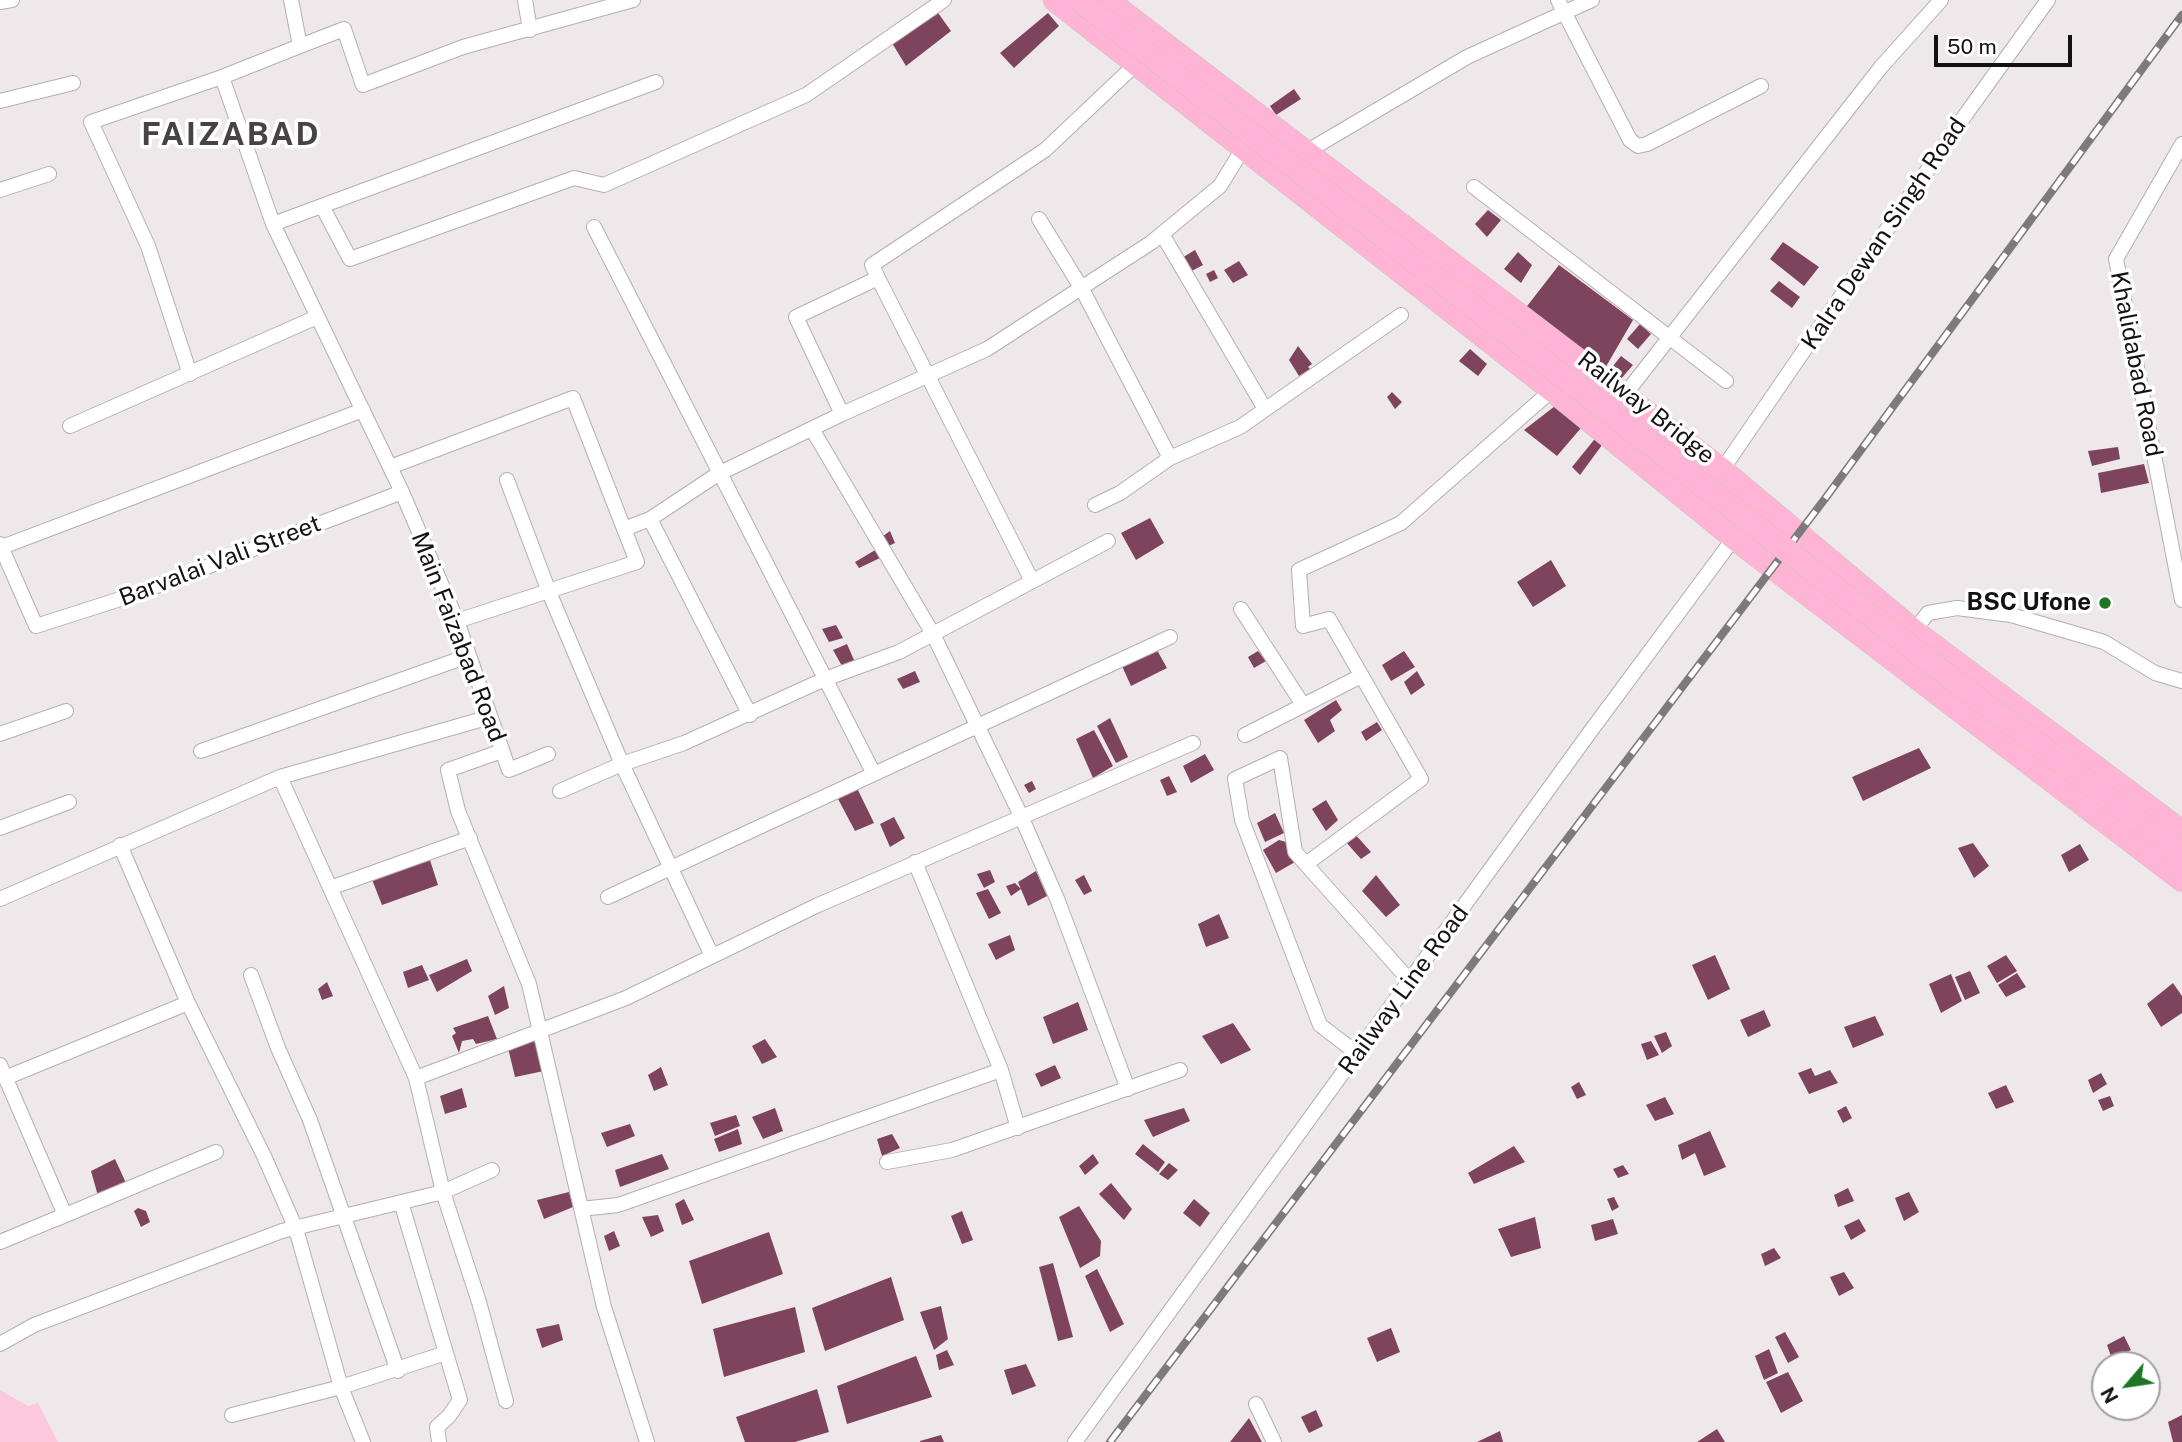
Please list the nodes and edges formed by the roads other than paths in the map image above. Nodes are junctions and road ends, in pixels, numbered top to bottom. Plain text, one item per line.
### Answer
1 (12, 0) edge
2 (290, 0) edge
3 (525, 0) edge
4 (633, 0) edge
5 (944, 0) edge
6 (1055, 0) edge
7 (1079, 0) edge
8 (1107, 0) edge
9 (1558, 0) edge
10 (1592, 0) edge
11 (1941, 0) edge
12 (2048, 0) edge
13 (0, 2) edge
14 (1565, 15) junction
15 (530, 30) junction
16 (300, 46) junction
17 (1136, 64) junction
18 (222, 77) junction
19 (73, 82) dead end
20 (656, 82) dead end
21 (1761, 86) dead end
22 (0, 101) edge
23 (2182, 144) edge
24 (1244, 147) junction
25 (1306, 152) junction
26 (49, 174) dead end
27 (1474, 187) dead end
28 (0, 190) edge
29 (322, 206) junction
30 (1039, 219) dead end
31 (273, 224) junction
32 (594, 227) dead end
33 (1162, 234) junction
34 (878, 278) junction
35 (1082, 289) junction
36 (1401, 315) dead end
37 (317, 317) junction
38 (1669, 337) junction
39 (190, 374) junction
40 (927, 378) junction
41 (1726, 381) dead end
42 (1552, 390) junction
43 (1623, 397) junction
44 (1265, 409) junction
45 (363, 410) junction
46 (842, 414) junction
47 (70, 426) dead end
48 (812, 429) junction
49 (1170, 458) junction
50 (390, 467) junction
51 (1722, 470) junction
52 (718, 474) junction
53 (507, 480) dead end
54 (402, 492) junction
55 (1095, 505) dead end
56 (650, 519) junction
57 (624, 530) junction
58 (1734, 538) junction
59 (1108, 541) dead end
60 (1, 546) edge
61 (1032, 581) junction
62 (548, 592) junction
63 (2182, 600) edge
64 (1241, 609) dead end
65 (457, 621) junction
66 (1914, 631) junction
67 (933, 634) junction
68 (1170, 637) dead end
69 (468, 656) junction
70 (1362, 676) junction
71 (825, 679) junction
72 (2182, 681) edge
73 (1303, 705) junction
74 (66, 711) dead end
75 (750, 715) junction
76 (490, 717) junction
77 (977, 726) junction
78 (0, 734) edge
79 (1245, 735) dead end
80 (1192, 743) dead end
81 (201, 751) dead end
82 (502, 751) junction
83 (548, 754) dead end
84 (622, 764) junction
85 (874, 774) junction
86 (280, 777) junction
87 (561, 790) dead end
88 (69, 802) dead end
89 (1021, 816) junction
90 (0, 828) edge
91 (2182, 832) edge
92 (470, 838) junction
93 (121, 845) junction
94 (2182, 854) edge
95 (915, 862) junction
96 (1306, 864) junction
97 (670, 867) junction
98 (2182, 880) edge
99 (330, 888) junction
100 (608, 897) dead end
101 (0, 899) edge
102 (712, 956) junction
103 (251, 975) dead end
104 (1410, 981) junction
105 (188, 1003) junction
106 (540, 1031) junction
107 (1357, 1054) junction
108 (1000, 1070) junction
109 (1180, 1070) dead end
110 (3, 1071) edge
111 (416, 1078) junction
112 (1128, 1090) junction
113 (1018, 1128) junction
114 (216, 1152) dead end
115 (887, 1162) dead end
116 (492, 1170) dead end
117 (443, 1192) junction
118 (401, 1202) junction
119 (581, 1209) junction
120 (344, 1217) junction
121 (46, 1223) junction
122 (296, 1228) junction
123 (0, 1242) edge
124 (0, 1343) edge
125 (446, 1353) junction
126 (398, 1371) junction
127 (341, 1387) junction
128 (506, 1401) dead end
129 (1256, 1404) dead end
130 (232, 1415) dead end
131 (363, 1442) edge
132 (439, 1442) edge
133 (647, 1442) edge
134 (1075, 1442) edge
135 (1274, 1442) edge

1 - 13 street
2 - 16 street
3 - 15 street
4 - 15 street
5 - 29 street
6 - 17 main road
7 - 94 main road, Railway Bridge, bridge
8 - 25 main road
9 - 14 street
10 - 14 street
11 - 38 street
12 - 51 street, Kalra Dewan Singh Road
14 - 21 street
14 - 25 street
15 - 16 street
16 - 18 street
17 - 24 main road
17 - 34 street
18 - 31 street, Main Faizabad Road
18 - 39 street
19 - 22 street
20 - 29 street
23 - 63 street, Khalidabad Road
24 - 33 street
24 - 42 main road
25 - 43 main road
26 - 28 street
27 - 38 street
29 - 31 street
30 - 35 street
31 - 37 street, Main Faizabad Road
32 - 52 street
33 - 35 street
33 - 44 street
34 - 40 street
34 - 46 street
35 - 40 street
35 - 49 street
36 - 44 street
37 - 39 street
37 - 45 street, Main Faizabad Road
38 - 41 street
38 - 43 street
39 - 47 street
40 - 46 street
40 - 61 street
42 - 58 main road
42 - 70 street
43 - 51 main road
44 - 49 street
45 - 50 street, Main Faizabad Road
45 - 60 street
46 - 48 street
48 - 52 street
48 - 67 street
49 - 55 street
50 - 54 street, Main Faizabad Road
50 - 57 street
51 - 66 main road
52 - 56 street
52 - 71 street
53 - 62 street
54 - 60 street, Barvalai Vali Street
54 - 65 street, Main Faizabad Road
56 - 57 street
56 - 75 street
57 - 62 street
58 - 98 main road
58 - 104 street, Railway Line Road
59 - 61 street
61 - 67 street
62 - 65 street
62 - 84 street
64 - 73 street
65 - 69 street, Main Faizabad Road
66 - 72 street
66 - 91 main road
67 - 71 street
67 - 77 street
68 - 77 street
69 - 76 street, Main Faizabad Road
69 - 81 street
70 - 73 street
70 - 96 street
71 - 75 street
71 - 85 street
73 - 79 street
74 - 78 street
75 - 84 street
76 - 82 street, Main Faizabad Road
76 - 86 street
77 - 85 street
77 - 89 street
80 - 89 street
82 - 83 street
82 - 92 street, Main Faizabad Road
84 - 87 street
84 - 97 street
85 - 97 street
86 - 93 street
86 - 99 street
88 - 90 street
89 - 95 street
89 - 112 street
92 - 99 street
92 - 106 street, Main Faizabad Road
93 - 101 street
93 - 105 street
95 - 102 street
95 - 108 street
96 - 104 street
96 - 107 street
97 - 100 street
97 - 102 street
99 - 111 street
102 - 106 street
103 - 120 street
104 - 107 street, Railway Line Road
105 - 110 street
105 - 122 street
106 - 111 street
106 - 119 street, Main Faizabad Road
107 - 134 street, Railway Line Road
108 - 113 street
108 - 119 street
109 - 112 street
110 - 121 street
111 - 117 street
112 - 113 street
113 - 115 street
114 - 121 street
116 - 117 street
117 - 118 street
117 - 128 street
118 - 120 street
118 - 125 street
119 - 133 street, Main Faizabad Road
120 - 122 street
120 - 126 street
121 - 123 street
122 - 124 street
122 - 127 street
125 - 126 street
125 - 132 street
126 - 127 street
127 - 130 street
127 - 131 street
129 - 135 street

